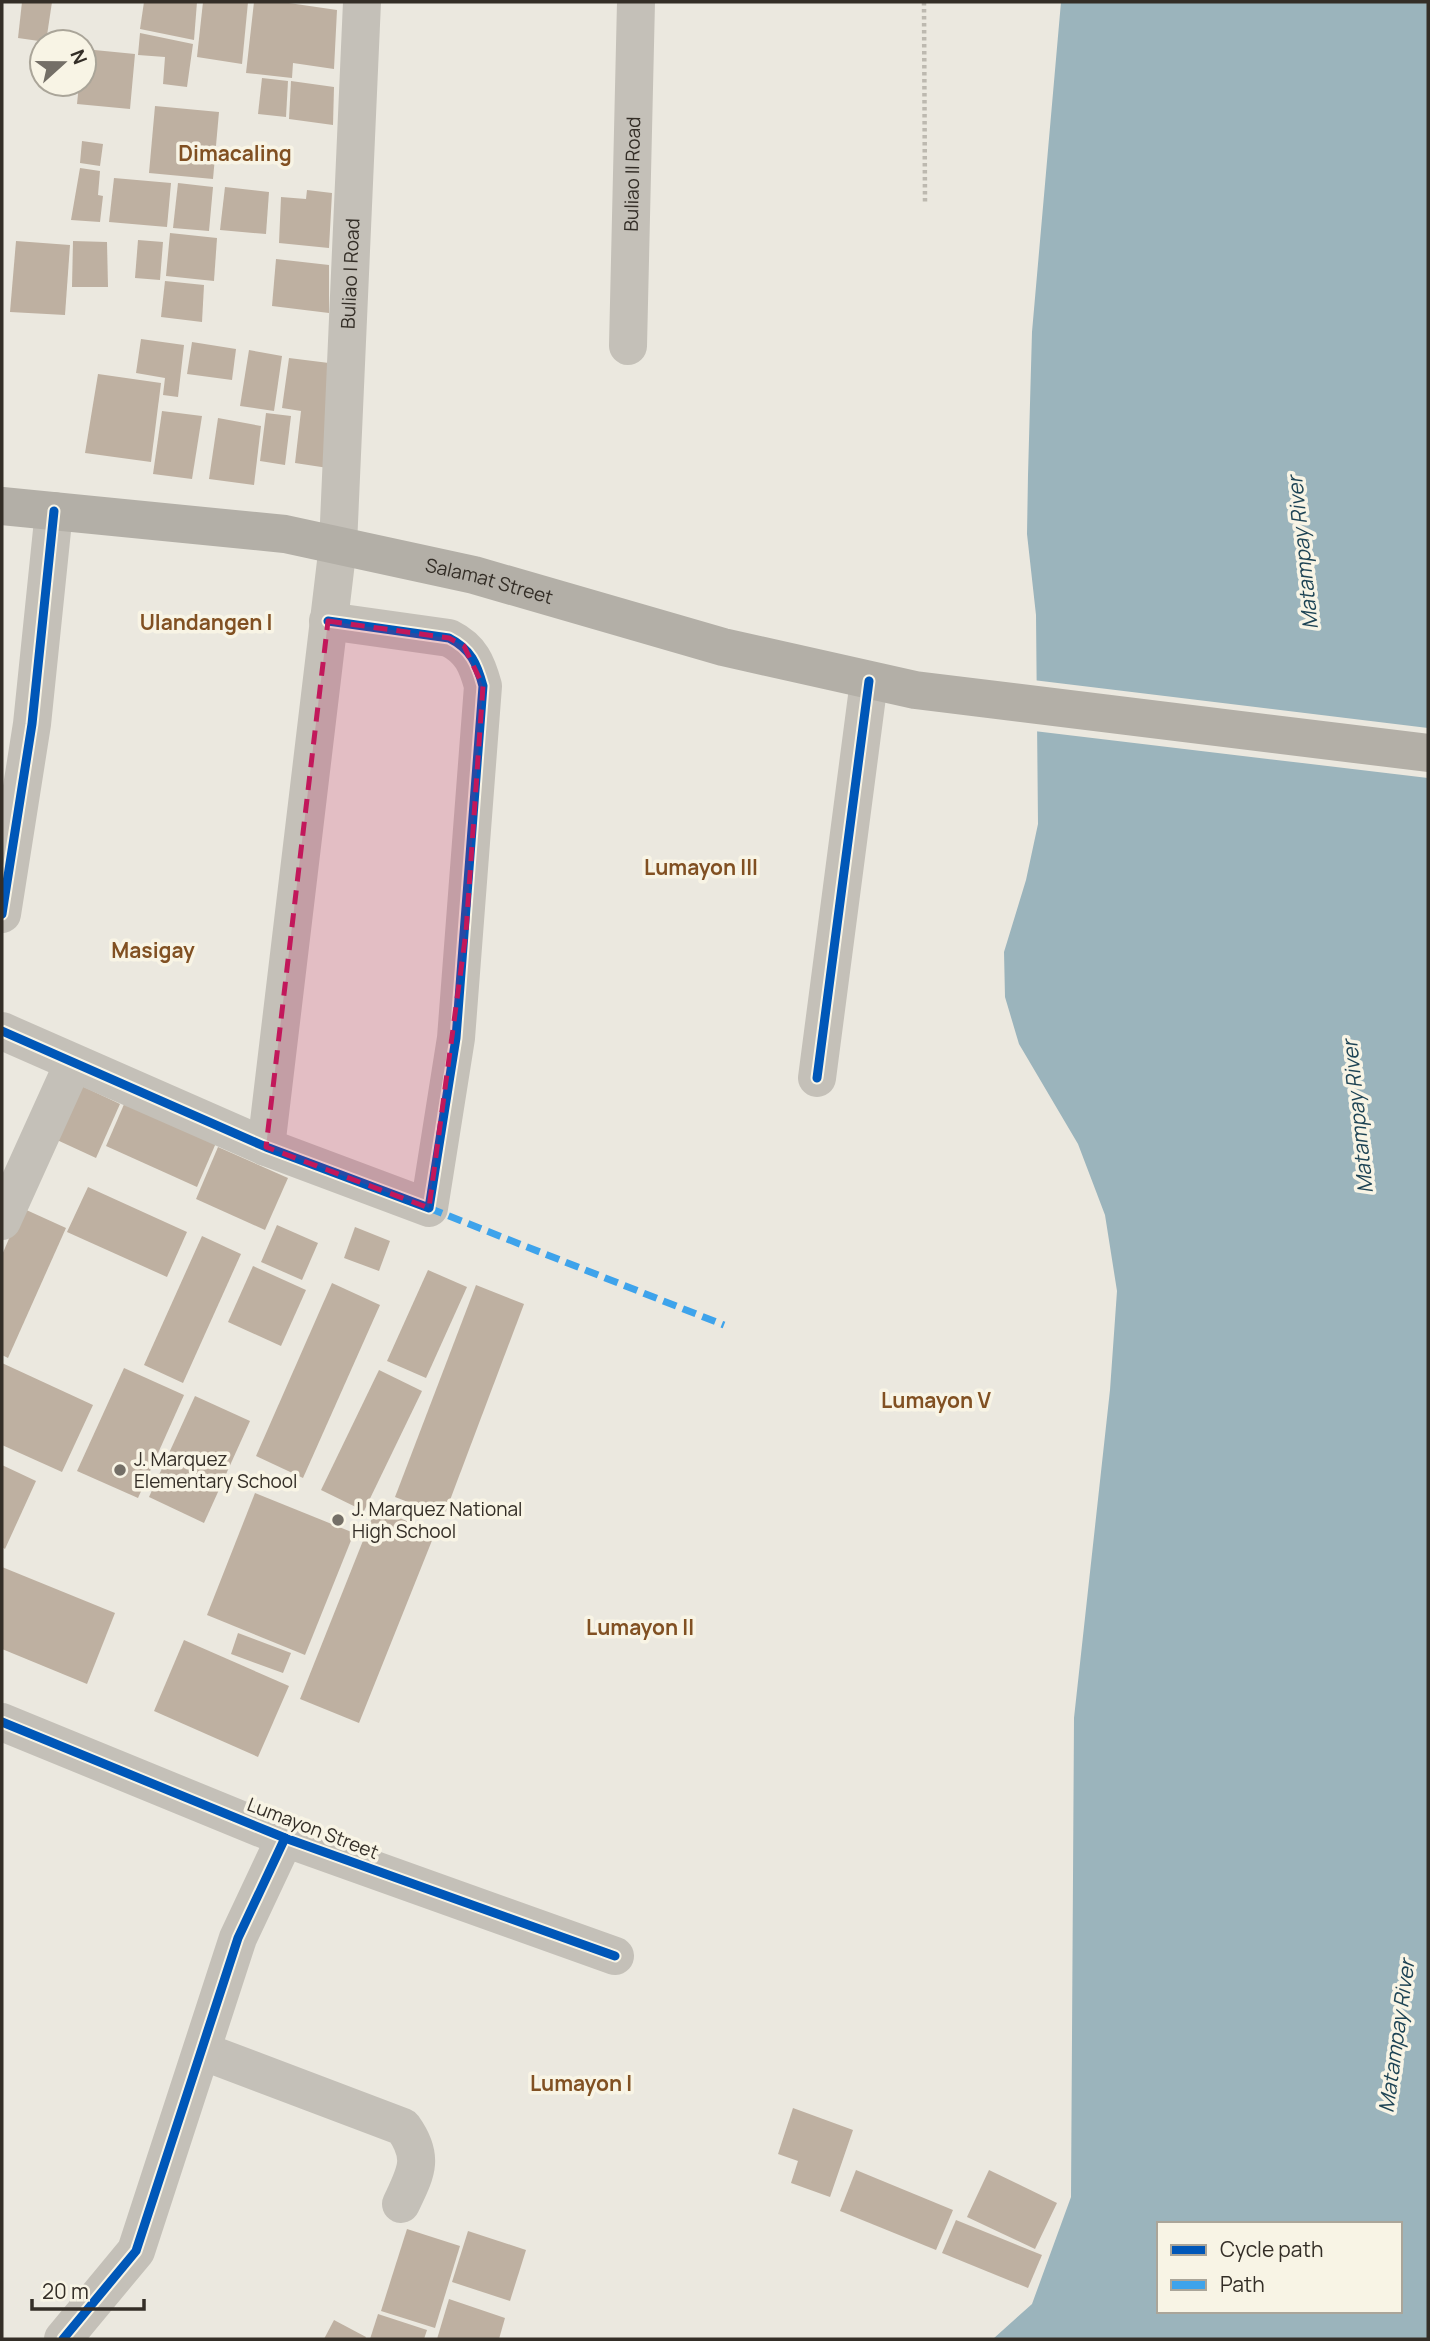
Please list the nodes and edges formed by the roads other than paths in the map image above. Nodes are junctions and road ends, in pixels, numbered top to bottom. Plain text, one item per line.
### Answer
1 (362, 2) edge
2 (636, 2) edge
3 (628, 346) dead end
4 (2, 506) edge
5 (54, 511) junction
6 (338, 545) junction
7 (328, 621) junction
8 (869, 681) junction
9 (1428, 753) edge
10 (2, 914) edge
11 (2, 1031) edge
12 (73, 1064) junction
13 (817, 1078) dead end
14 (266, 1147) junction
15 (2, 1221) edge
16 (2, 1722) edge
17 (285, 1838) junction
18 (615, 1956) dead end
19 (202, 2051) junction
20 (401, 2204) dead end
21 (64, 2339) edge

1 - 6 street, Buliao I Road
2 - 3 street, Buliao II Road
4 - 5 main road, Salamat Street
5 - 6 main road, Salamat Street
5 - 10 street
6 - 7 street, Buliao I Road
6 - 8 main road, Salamat Street
7 - 14 street, Buliao I Road
7 - 14 street
8 - 9 main road, Salamat Street
8 - 13 street
11 - 12 street
12 - 14 street
12 - 15 street
16 - 17 street, Lumayon Street
17 - 18 street, Lumayon Street
17 - 19 street
19 - 20 street
19 - 21 street

